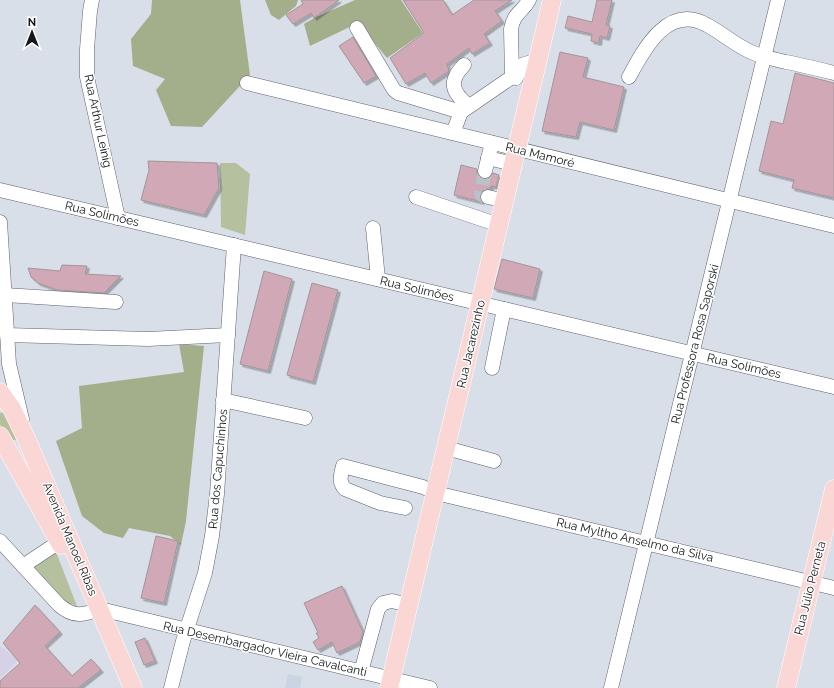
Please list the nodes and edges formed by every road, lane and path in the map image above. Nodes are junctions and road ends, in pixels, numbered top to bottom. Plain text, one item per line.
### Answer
1 (92, 0) edge
2 (529, 0) edge
3 (552, 0) edge
4 (778, 0) edge
5 (357, 28) dead end
6 (764, 57) junction
7 (538, 63) junction
8 (464, 66) dead end
9 (834, 73) edge
10 (512, 77) junction
11 (629, 77) dead end
12 (247, 83) dead end
13 (465, 109) junction
14 (453, 133) junction
15 (492, 143) junction
16 (515, 157) junction
17 (0, 190) edge
18 (416, 197) dead end
19 (729, 201) junction
20 (118, 218) junction
21 (0, 222) edge
22 (499, 225) junction
23 (834, 226) edge
24 (373, 228) dead end
25 (234, 245) junction
26 (378, 279) junction
27 (4, 295) junction
28 (116, 302) dead end
29 (480, 304) junction
30 (504, 309) junction
31 (7, 335) junction
32 (228, 335) junction
33 (692, 354) junction
34 (9, 364) junction
35 (492, 368) dead end
36 (0, 388) edge
37 (834, 388) edge
38 (0, 392) edge
39 (223, 400) junction
40 (305, 418) dead end
41 (26, 438) junction
42 (4, 441) edge
43 (446, 448) junction
44 (494, 461) dead end
45 (834, 489) edge
46 (436, 493) junction
47 (405, 508) dead end
48 (0, 541) edge
49 (59, 542) junction
50 (646, 543) junction
51 (23, 566) junction
52 (812, 583) junction
53 (834, 588) edge
54 (409, 605) junction
55 (94, 611) junction
56 (186, 630) junction
57 (361, 672) junction
58 (390, 683) edge
59 (122, 688) edge
60 (133, 688) edge
61 (170, 688) edge
62 (430, 688) edge
63 (611, 688) edge
64 (786, 688) edge

1 - 20 street, Rua Arthur Leinig
2 - 10 street
3 - 7 main road, Rua Jacarezinho
4 - 6 street, Rua Professora Rosa Saporski
5 - 13 street
6 - 9 street
6 - 11 street
6 - 19 street, Rua Professora Rosa Saporski
7 - 10 street
7 - 16 main road, Rua Jacarezinho
8 - 13 street
10 - 13 street
12 - 14 street, Rua Mamoré
13 - 14 street
14 - 15 street, Rua Mamoré
15 - 16 street, Rua Mamoré
15 - 16 street
16 - 19 street, Rua Mamoré
16 - 22 main road, Rua Jacarezinho
17 - 20 street, Rua Solimões
18 - 22 street
19 - 23 street, Rua Mamoré
19 - 33 street, Rua Professora Rosa Saporski
20 - 25 street, Rua Solimões
21 - 27 street
22 - 29 main road, Rua Jacarezinho
24 - 26 street
25 - 26 street, Rua Solimões
25 - 32 street, Rua dos Capuchinhos
26 - 29 street, Rua Solimões
27 - 28 street
27 - 31 street
29 - 30 street, Rua Solimões
29 - 43 main road, Rua Jacarezinho
30 - 33 street, Rua Solimões
30 - 35 street
31 - 32 street
31 - 34 street
32 - 39 street, Rua dos Capuchinhos
33 - 37 street, Rua Solimões
33 - 50 street, Rua Professora Rosa Saporski
34 - 36 street
34 - 41 street
38 - 41 main road, Avenida Manoel Ribas
39 - 40 street
39 - 56 street, Rua dos Capuchinhos
41 - 42 main road
41 - 55 main road, Avenida Manoel Ribas
42 - 49 main road, Avenida Manoel Ribas
43 - 44 street
43 - 46 main road, Rua Jacarezinho
45 - 52 main road, Rua Júlio Perneta
46 - 47 street, Rua Myltho Anselmo da Silva
46 - 50 street, Rua Myltho Anselmo da Silva
46 - 54 main road, Rua Jacarezinho
48 - 51 street, Rua Desembargador Vieira Cavalcanti
49 - 51 street
49 - 55 main road, Avenida Manoel Ribas
50 - 52 street, Rua Myltho Anselmo da Silva
50 - 63 street, Rua Professora Rosa Saporski
51 - 55 street, Rua Desembargador Vieira Cavalcanti
52 - 53 street, Rua Myltho Anselmo da Silva
52 - 64 main road, Rua Júlio Perneta
54 - 57 street
54 - 58 main road, Rua Jacarezinho
55 - 56 street, Rua Desembargador Vieira Cavalcanti
55 - 59 main road, Avenida Manoel Ribas
55 - 60 main road, Avenida Manoel Ribas
56 - 57 street, Rua Desembargador Vieira Cavalcanti
56 - 61 street, Rua dos Capuchinhos
57 - 58 street, Rua Desembargador Vieira Cavalcanti
58 - 62 street, Rua Desembargador Vieira Cavalcanti

